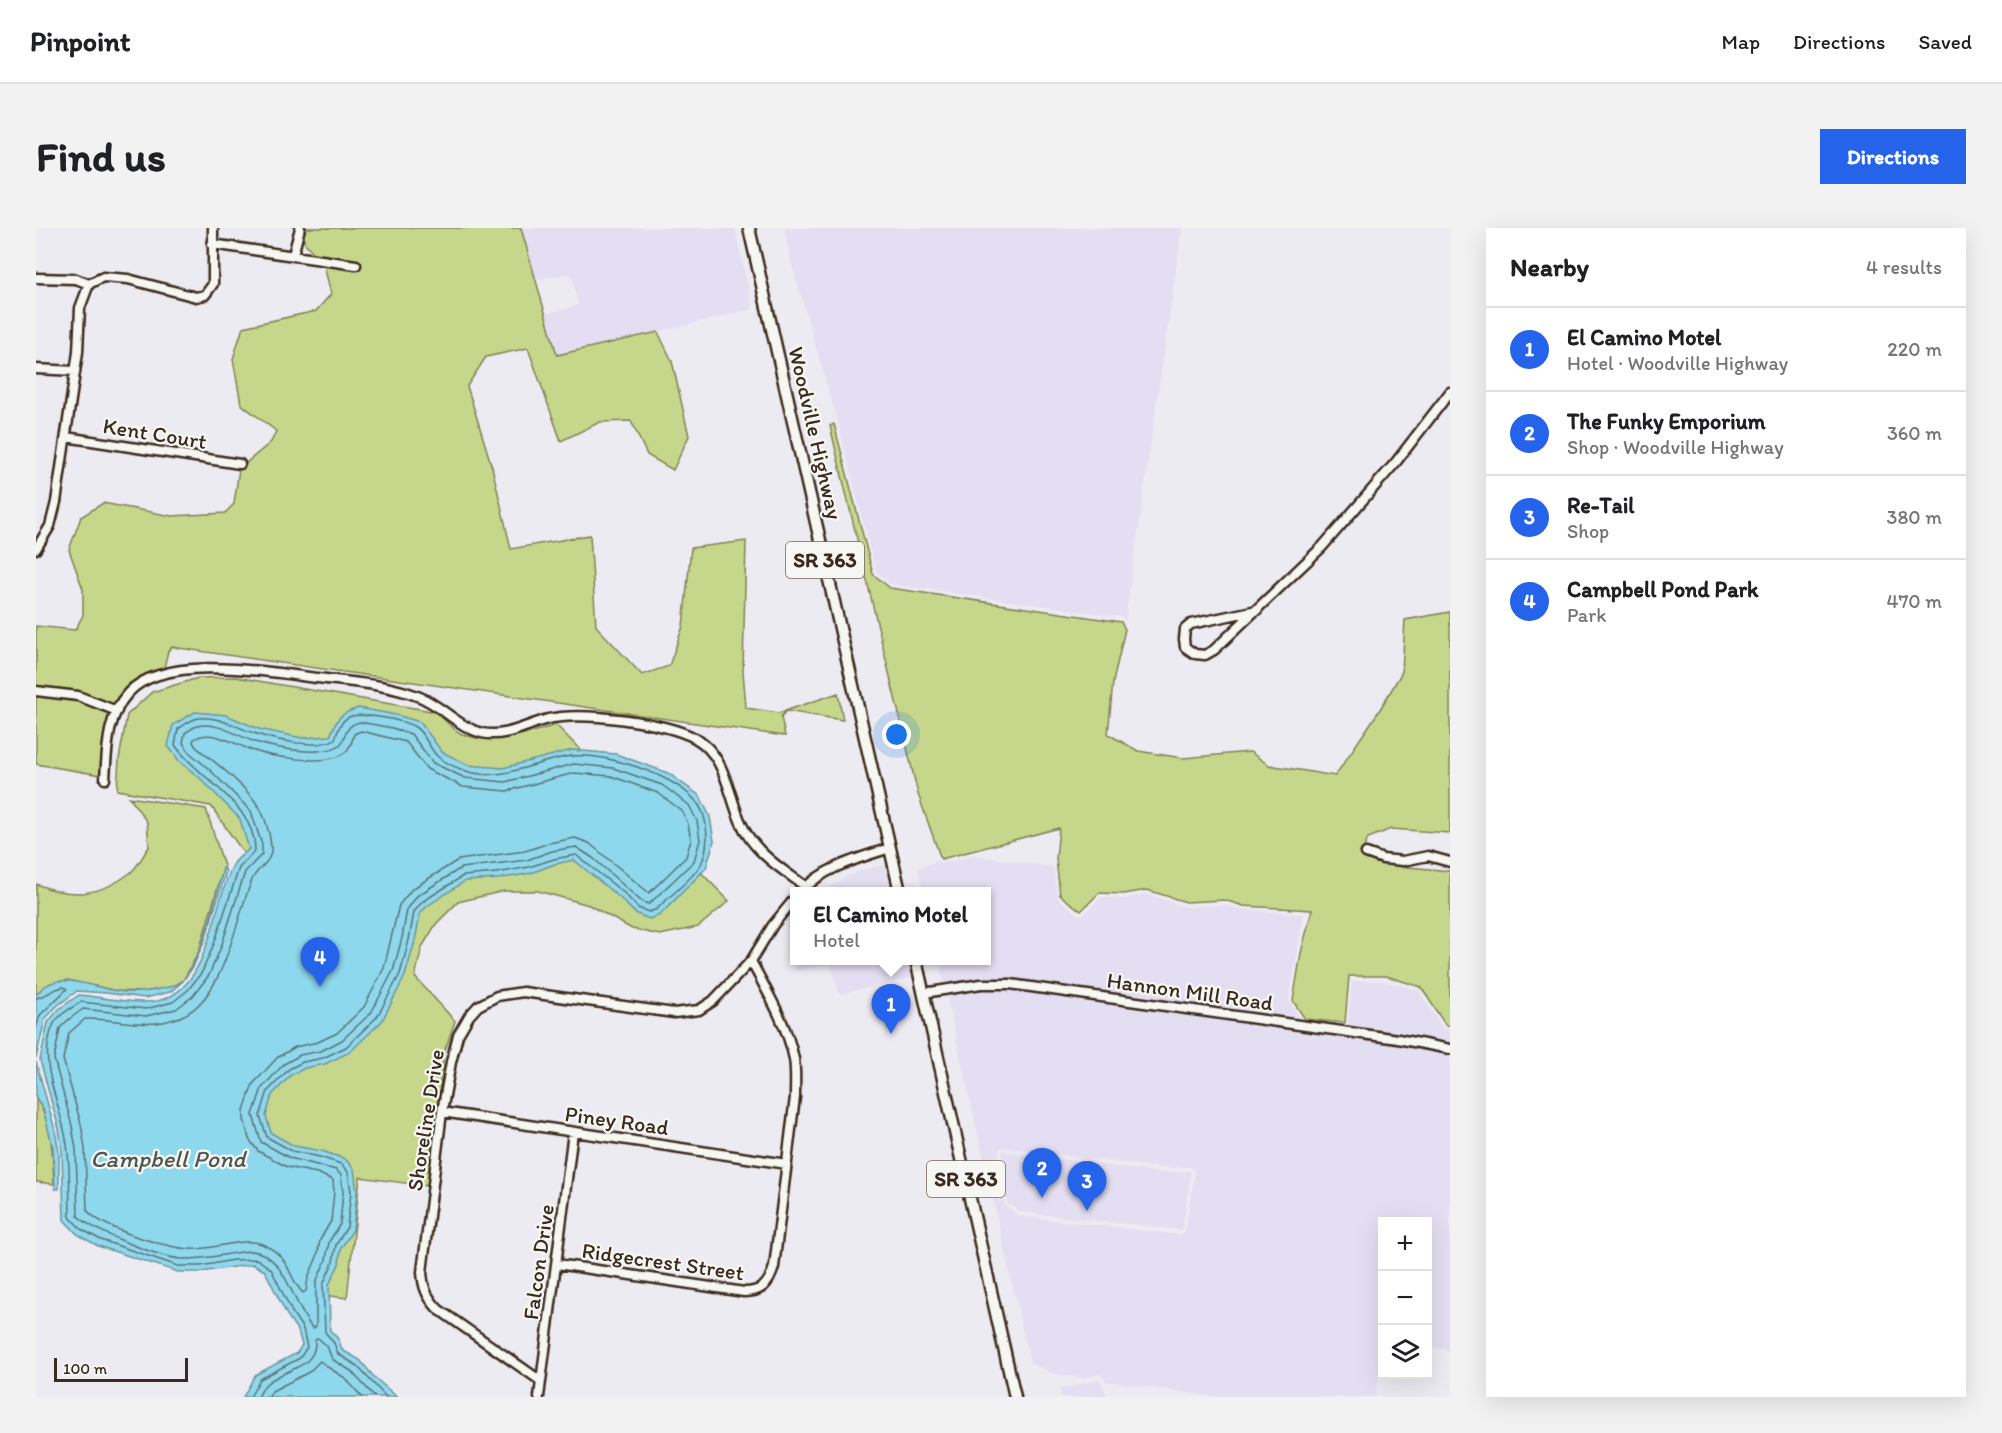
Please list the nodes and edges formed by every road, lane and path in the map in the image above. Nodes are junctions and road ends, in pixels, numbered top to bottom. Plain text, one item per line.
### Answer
1 (213, 228) edge
2 (300, 228) edge
3 (749, 228) edge
4 (212, 244) junction
5 (293, 255) junction
6 (356, 265) dead end
7 (36, 278) edge
8 (89, 284) junction
9 (36, 369) edge
10 (75, 371) junction
11 (1450, 392) edge
12 (66, 437) junction
13 (240, 464) dead end
14 (36, 549) edge
15 (1257, 610) junction
16 (36, 691) edge
17 (117, 711) junction
18 (105, 779) dead end
19 (890, 848) junction
20 (1366, 853) dead end
21 (1450, 862) edge
22 (801, 887) edge
23 (806, 887) edge
24 (899, 887) edge
25 (790, 904) edge
26 (751, 961) junction
27 (917, 965) edge
28 (924, 993) junction
29 (1450, 1049) edge
30 (442, 1112) junction
31 (573, 1132) junction
32 (787, 1164) junction
33 (557, 1264) junction
34 (541, 1381) junction
35 (539, 1397) edge
36 (1015, 1397) edge

1 - 4 street
2 - 5 street
3 - 19 main road, Woodville Highway / SR 363
4 - 5 street
4 - 8 street
5 - 6 street
7 - 8 street
8 - 10 street
9 - 10 street
10 - 12 street
11 - 15 street
12 - 13 street, Kent Court
12 - 14 street
15 - 15 street
16 - 17 street
17 - 18 street
17 - 22 street
19 - 23 street
19 - 24 main road, Woodville Highway / SR 363
20 - 21 street
25 - 26 street, Shoreline Drive
26 - 30 street, Shoreline Drive
26 - 32 street
27 - 28 main road, SR 363
28 - 29 street, Hannon Mill Road
28 - 36 main road, SR 363
30 - 31 street, Piney Road
30 - 34 street, Shoreline Drive
31 - 32 street, Piney Road
31 - 33 street, Falcon Drive
32 - 33 street, Ridgecrest Street
33 - 34 street, Falcon Drive
34 - 35 street, Falcon Drive

